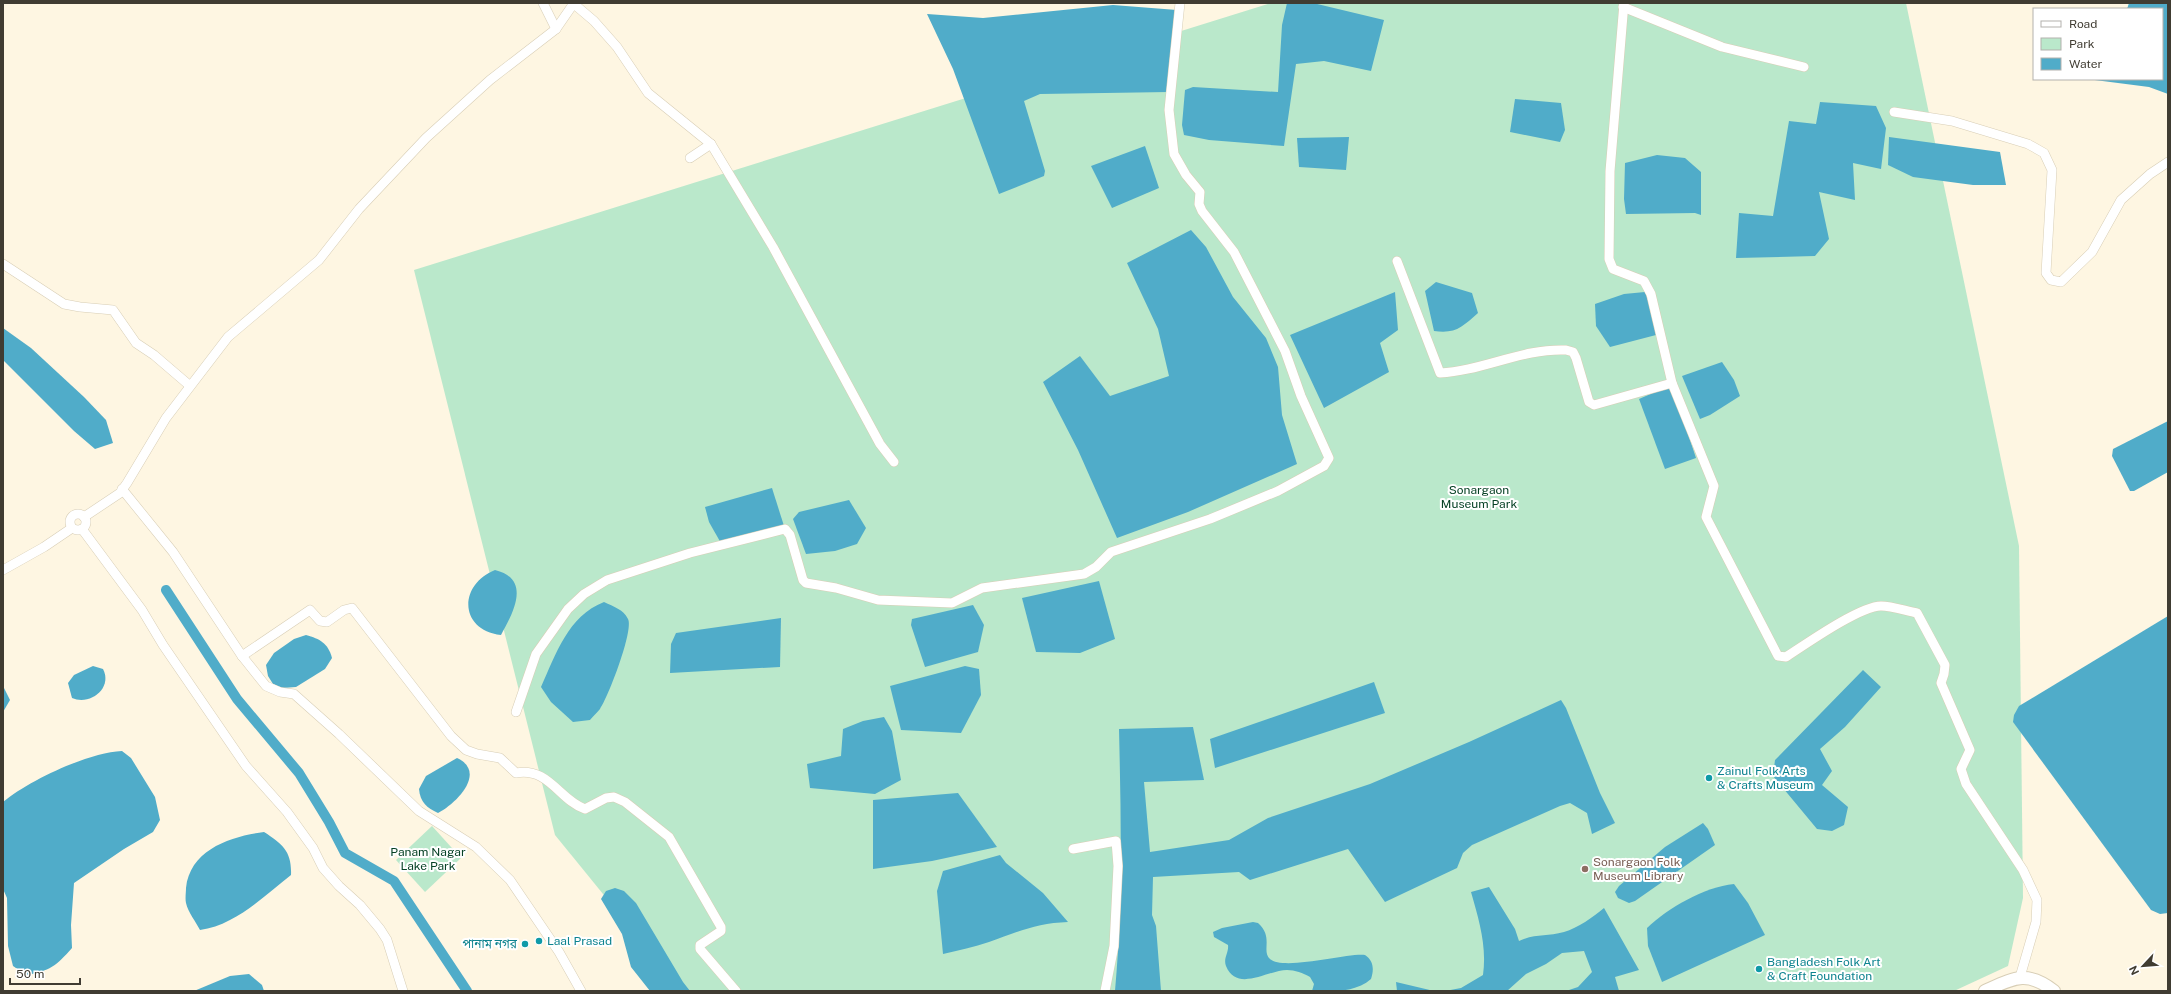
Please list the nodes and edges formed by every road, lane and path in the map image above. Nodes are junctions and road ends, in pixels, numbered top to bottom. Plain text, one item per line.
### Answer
1 (543, 3) edge
2 (1180, 3) edge
3 (574, 4) edge
4 (1624, 5) edge
5 (556, 29) junction
6 (1804, 67) dead end
7 (1894, 112) dead end
8 (711, 144) junction
9 (690, 158) dead end
10 (2168, 162) edge
11 (1397, 261) dead end
12 (3, 264) edge
13 (1672, 383) junction
14 (189, 385) junction
15 (894, 462) dead end
16 (122, 489) junction
17 (84, 517) junction
18 (72, 528) junction
19 (82, 529) junction
20 (3, 570) edge
21 (242, 656) junction
22 (516, 712) dead end
23 (1073, 849) dead end
24 (2020, 977) junction
25 (403, 991) edge
26 (581, 991) edge
27 (736, 991) edge
28 (1105, 991) edge
29 (1985, 991) edge
30 (2054, 991) edge

1 - 5 street
2 - 22 street
3 - 5 street
3 - 8 street
4 - 6 street
4 - 13 street
5 - 14 street
7 - 10 street
8 - 9 street
8 - 15 street
11 - 13 street
12 - 14 street
13 - 24 street
14 - 16 street
16 - 17 street
16 - 21 street
17 - 18 street
17 - 19 street
18 - 19 street
18 - 20 street
19 - 25 street
21 - 26 street
21 - 27 street
23 - 28 street
24 - 29 main road
24 - 30 main road

